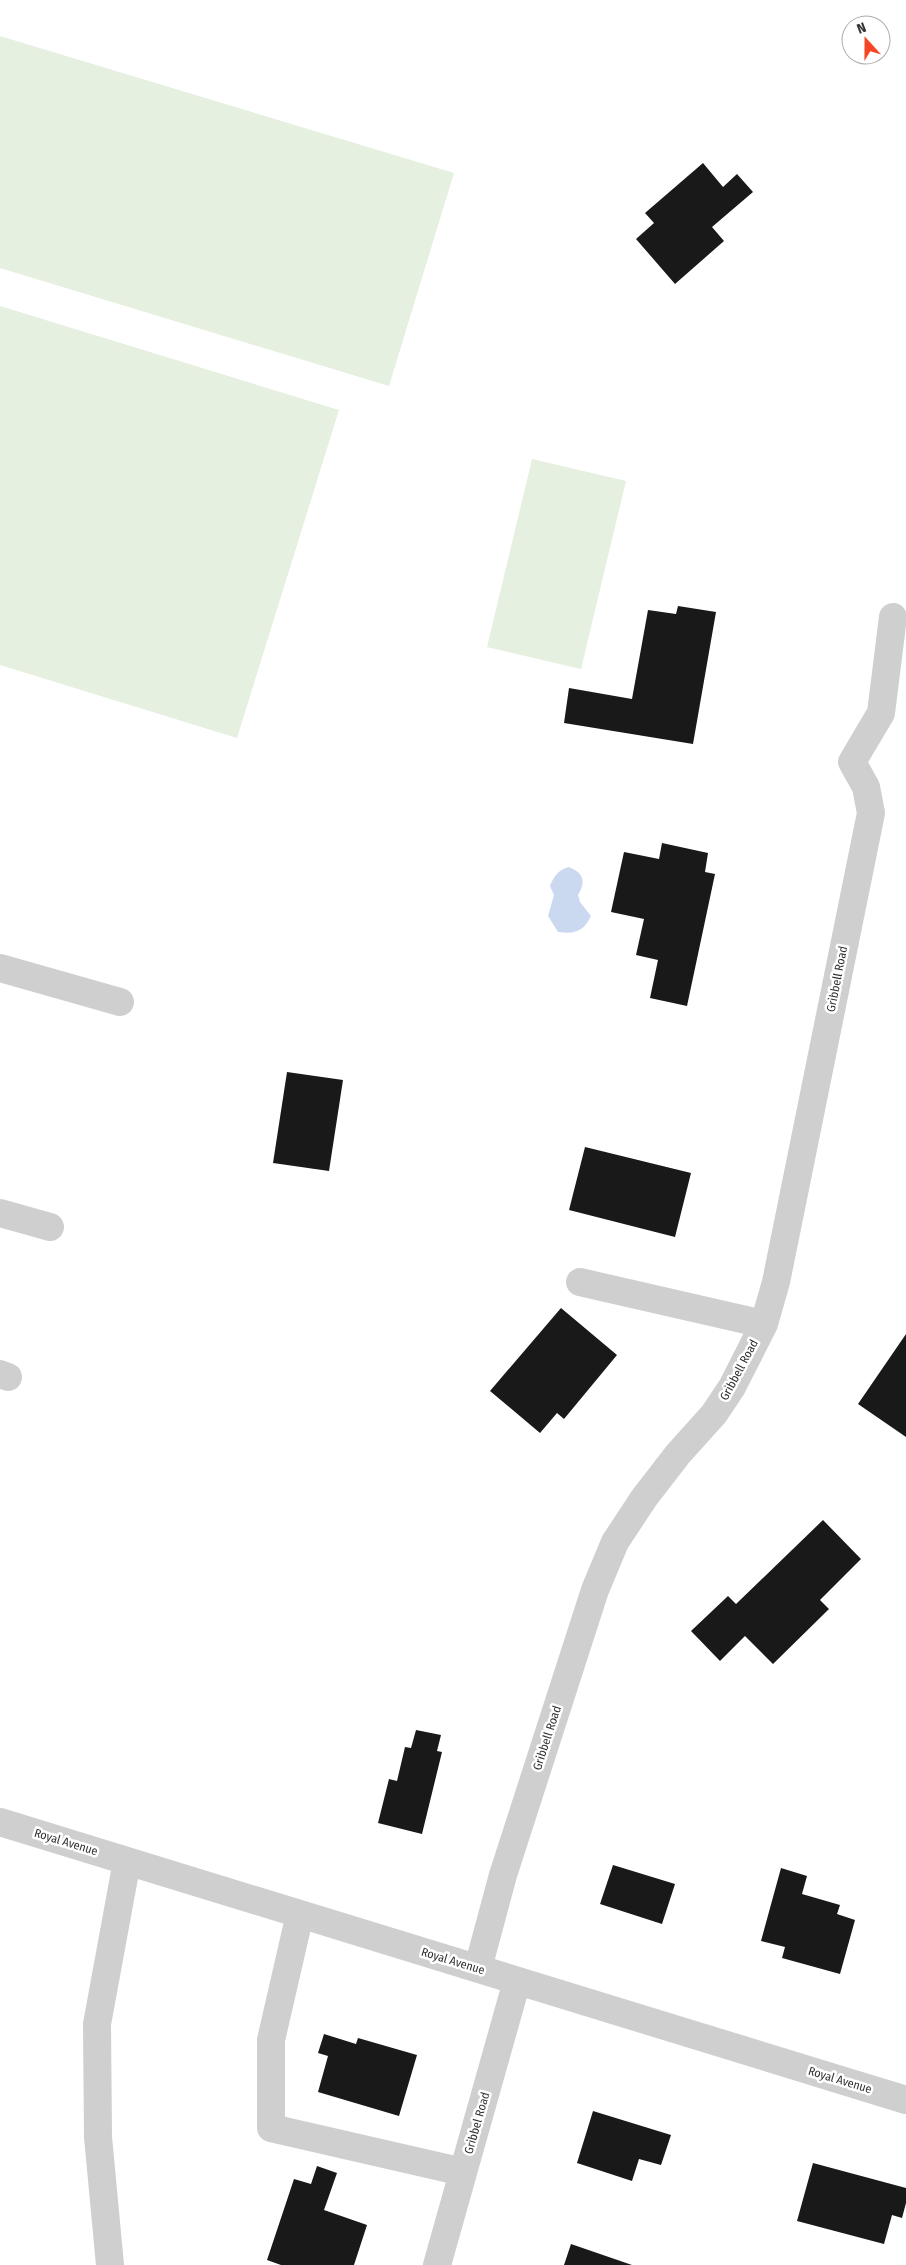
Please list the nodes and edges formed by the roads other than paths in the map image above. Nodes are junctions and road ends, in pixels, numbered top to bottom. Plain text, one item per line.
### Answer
1 (893, 617) dead end
2 (0, 968) edge
3 (120, 1002) dead end
4 (0, 1213) edge
5 (50, 1227) dead end
6 (580, 1282) dead end
7 (764, 1324) junction
8 (0, 1822) edge
9 (127, 1861) junction
10 (300, 1914) junction
11 (478, 1968) junction
12 (517, 1981) junction
13 (906, 2100) edge
14 (463, 2172) junction
15 (110, 2265) edge
16 (437, 2265) edge

1 - 7 street, Gribbell Road
2 - 3 street
4 - 5 street
6 - 7 street
7 - 11 street, Gribbell Road
8 - 9 street, Royal Avenue
9 - 10 street, Royal Avenue
9 - 15 street
10 - 11 street, Royal Avenue
10 - 14 street
11 - 12 street, Royal Avenue
12 - 13 street, Royal Avenue
12 - 14 street, Gribbel Road
14 - 16 street, Gribbel Road

